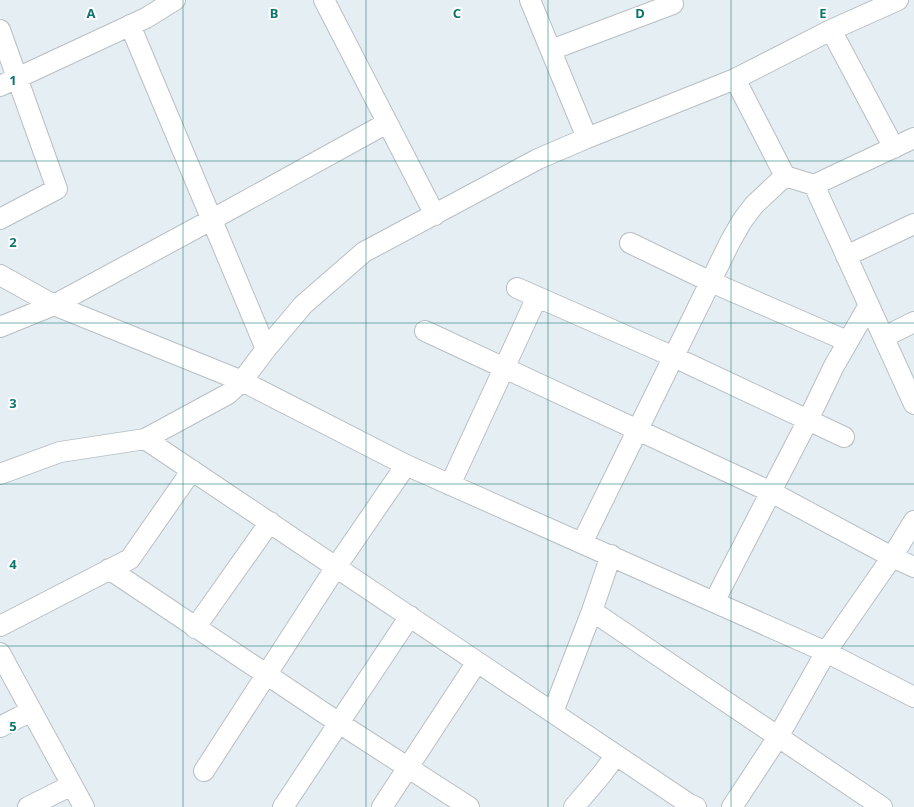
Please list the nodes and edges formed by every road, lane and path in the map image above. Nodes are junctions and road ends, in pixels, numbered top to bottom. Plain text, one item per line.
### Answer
1 (175, 0) edge
2 (324, 0) edge
3 (530, 0) edge
4 (898, 0) edge
5 (673, 4) dead end
6 (877, 4) edge
7 (130, 25) junction
8 (0, 30) edge
9 (831, 30) junction
10 (551, 50) junction
11 (735, 79) junction
12 (9, 82) edge
13 (387, 123) junction
14 (587, 138) junction
15 (914, 138) edge
16 (894, 148) junction
17 (785, 176) junction
18 (814, 185) junction
19 (435, 215) junction
20 (0, 219) edge
21 (211, 220) junction
22 (914, 224) edge
23 (630, 243) dead end
24 (846, 256) junction
25 (0, 275) edge
26 (710, 282) junction
27 (517, 288) dead end
28 (537, 297) junction
29 (54, 305) junction
30 (869, 305) junction
31 (914, 322) edge
32 (0, 327) edge
33 (425, 331) dead end
34 (884, 337) junction
35 (847, 341) junction
36 (266, 349) junction
37 (674, 357) junction
38 (503, 369) junction
39 (242, 381) junction
40 (914, 404) edge
41 (808, 420) junction
42 (637, 430) junction
43 (844, 437) dead end
44 (145, 439) junction
45 (406, 465) junction
46 (192, 470) junction
47 (0, 474) edge
48 (450, 485) junction
49 (771, 492) junction
50 (270, 522) junction
51 (914, 522) edge
52 (582, 543) junction
53 (611, 555) junction
54 (892, 557) junction
55 (336, 567) junction
56 (914, 567) edge
57 (109, 569) junction
58 (714, 602) junction
59 (592, 611) junction
60 (410, 616) junction
61 (0, 626) edge
62 (195, 628) junction
63 (826, 652) junction
64 (0, 653) edge
65 (477, 662) junction
66 (266, 675) junction
67 (914, 697) edge
68 (32, 711) junction
69 (553, 712) junction
70 (339, 723) junction
71 (0, 727) edge
72 (778, 737) junction
73 (616, 755) junction
74 (407, 767) junction
75 (204, 771) dead end
76 (72, 785) junction
77 (691, 806) edge
78 (28, 807) edge
79 (84, 807) edge
80 (283, 807) edge
81 (382, 807) edge
82 (469, 807) edge
83 (574, 807) edge
84 (732, 807) edge
85 (882, 807) edge

1 - 7 street
2 - 13 street
3 - 10 street
4 - 6 street
5 - 10 street
6 - 9 street
7 - 12 street
7 - 21 street
8 - 12 street
9 - 11 street
9 - 16 street
10 - 14 street
11 - 14 street
11 - 17 street
12 - 20 street
13 - 19 street
13 - 21 street
14 - 19 street
15 - 16 street
16 - 18 street
17 - 18 street
17 - 26 street
18 - 24 street
19 - 36 street
21 - 29 street
21 - 36 street
22 - 24 street
23 - 26 street
24 - 30 street
25 - 29 street
26 - 35 street
26 - 37 street
27 - 28 street
28 - 37 street
28 - 38 street
29 - 32 street
29 - 39 street
30 - 34 street
30 - 35 street
31 - 34 street
33 - 38 street
34 - 40 street
35 - 41 street
36 - 39 street
37 - 41 street
37 - 42 street
38 - 42 street
38 - 48 street
39 - 44 street
39 - 45 street
41 - 43 street
41 - 49 street
42 - 49 street
42 - 52 street
44 - 46 street
44 - 47 street
45 - 48 street
45 - 55 street
46 - 50 street
46 - 57 street
48 - 52 street
49 - 54 street
49 - 58 street
50 - 55 street
50 - 62 street
51 - 54 street
52 - 53 street
53 - 58 street
53 - 59 street
54 - 56 street
54 - 63 street
55 - 60 street
55 - 66 street
57 - 61 street
57 - 62 street
58 - 63 street
59 - 69 street
59 - 72 street
60 - 65 street
60 - 70 street
62 - 66 street
63 - 67 street
63 - 72 street
64 - 68 street
65 - 69 street
65 - 74 street
66 - 70 street
66 - 75 street
68 - 71 street
68 - 76 street
69 - 73 street
70 - 74 street
70 - 80 street
72 - 84 street
72 - 85 street
73 - 77 street
73 - 83 street
74 - 81 street
74 - 82 street
76 - 78 street
76 - 79 street

